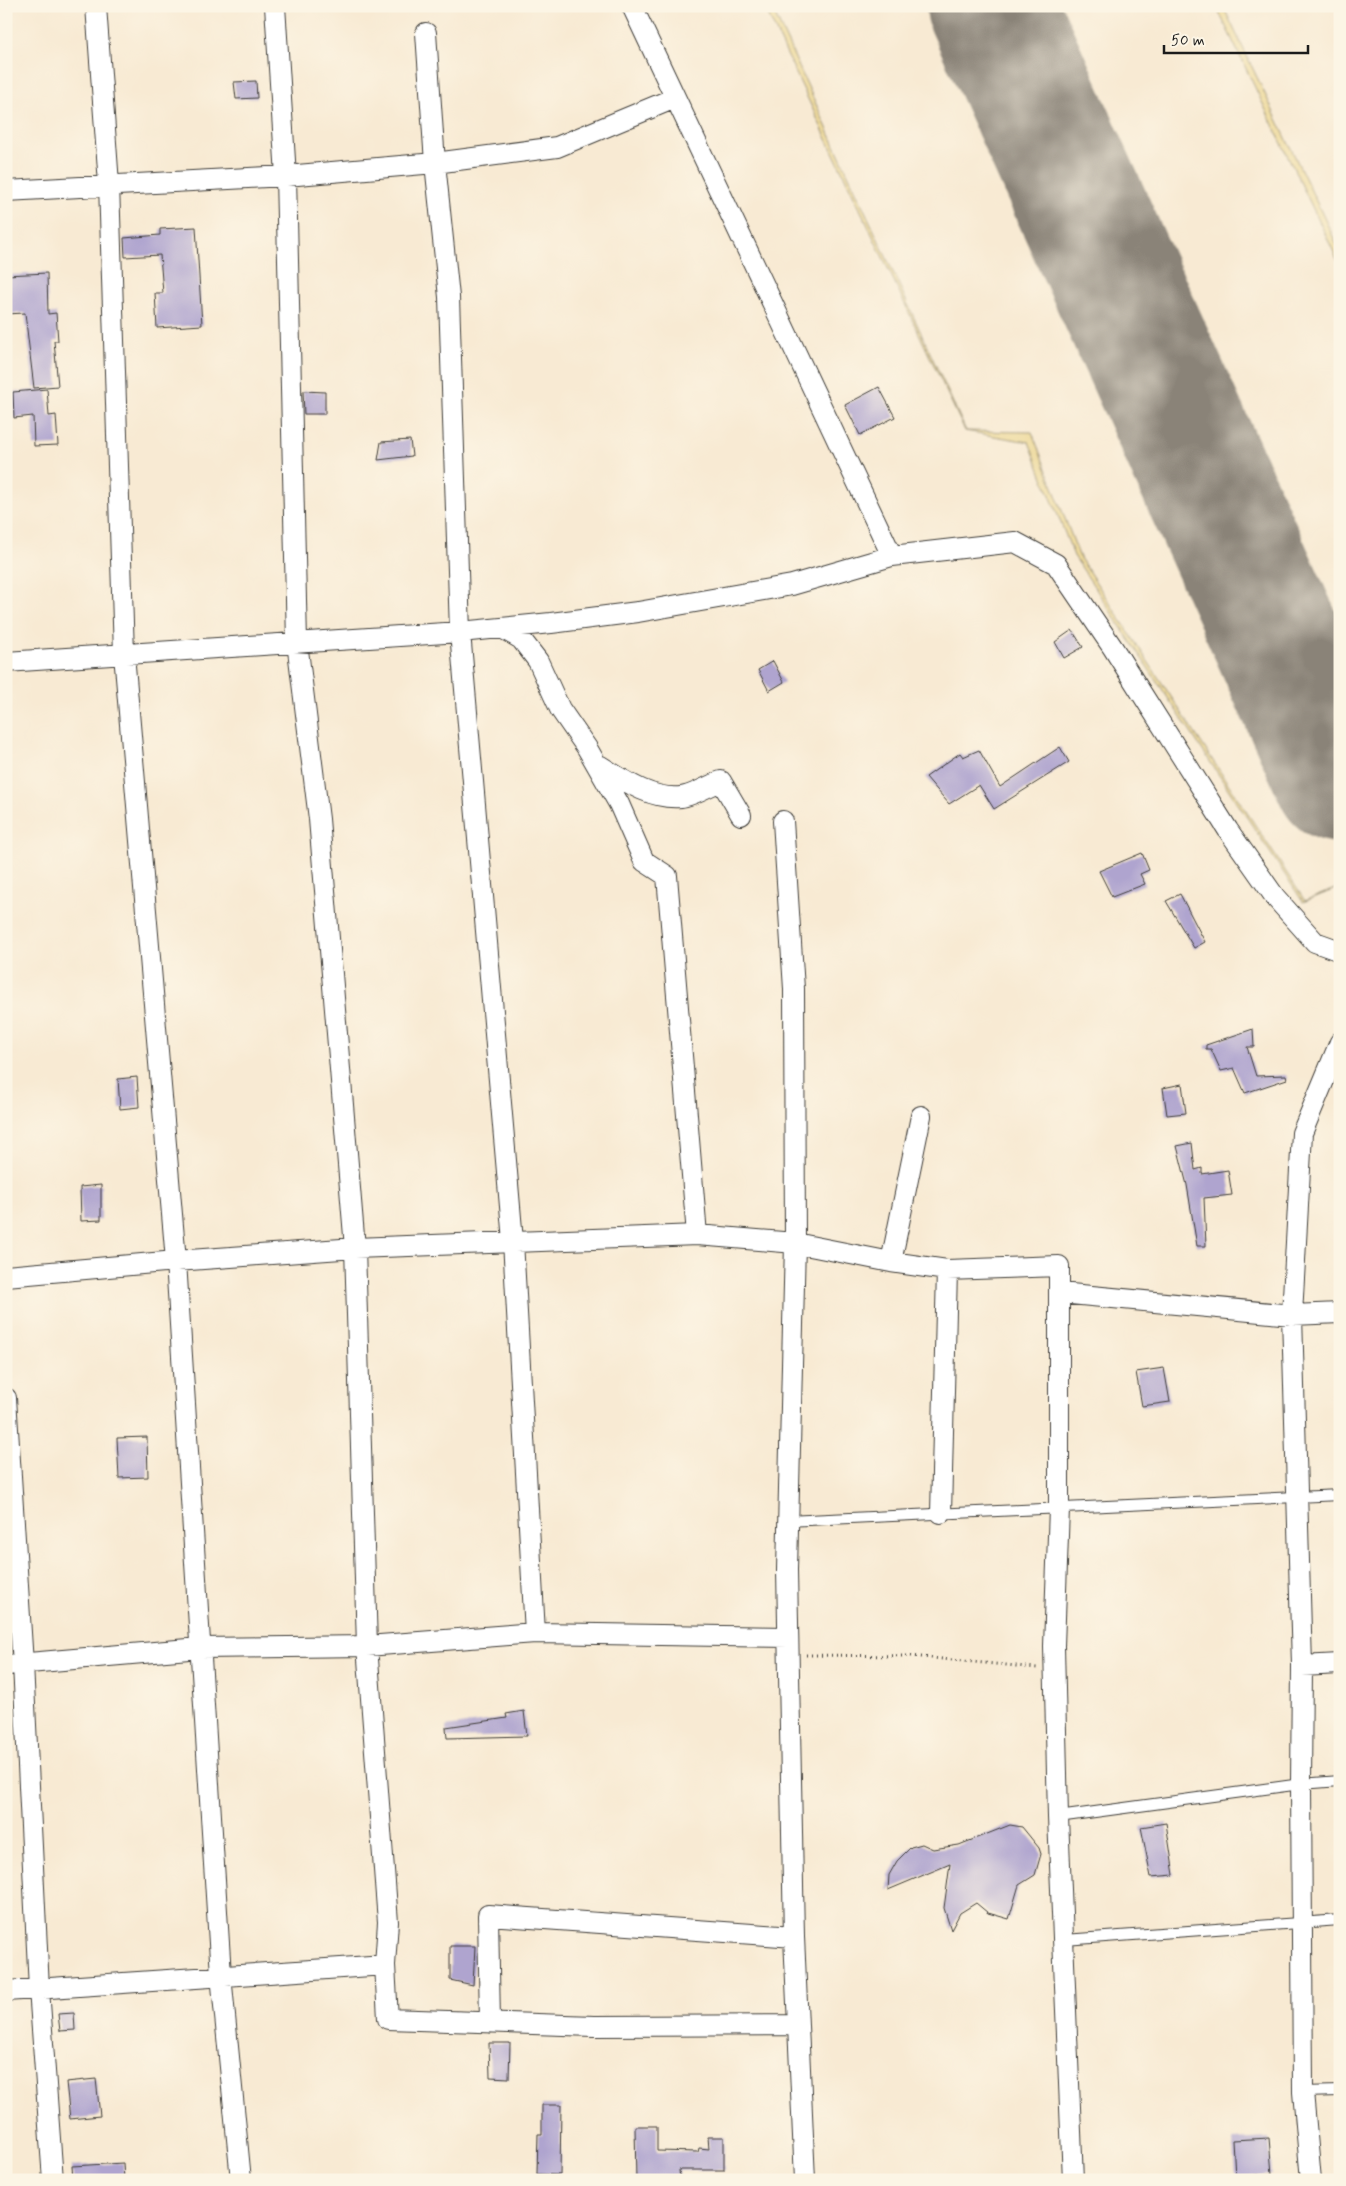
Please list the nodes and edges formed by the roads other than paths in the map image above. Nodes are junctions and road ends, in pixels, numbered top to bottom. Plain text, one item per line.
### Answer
1 (96, 6) edge
2 (275, 6) edge
3 (632, 6) edge
4 (426, 34) dead end
5 (675, 98) junction
6 (435, 163) junction
7 (286, 176) junction
8 (109, 184) junction
9 (6, 191) edge
10 (892, 556) junction
11 (502, 628) junction
12 (460, 632) junction
13 (297, 642) junction
14 (124, 654) junction
15 (6, 662) edge
16 (595, 763) junction
17 (741, 815) dead end
18 (783, 821) dead end
19 (1340, 952) edge
20 (1340, 1042) edge
21 (921, 1116) dead end
22 (697, 1235) junction
23 (513, 1241) junction
24 (795, 1243) junction
25 (355, 1248) junction
26 (176, 1261) junction
27 (890, 1262) junction
28 (947, 1270) junction
29 (6, 1276) edge
30 (1060, 1293) junction
31 (1340, 1313) edge
32 (1292, 1315) junction
33 (6, 1398) edge
34 (1340, 1494) edge
35 (1296, 1497) junction
36 (1059, 1508) junction
37 (941, 1513) junction
38 (788, 1521) junction
39 (535, 1633) junction
40 (367, 1646) junction
41 (789, 1646) junction
42 (200, 1648) junction
43 (1340, 1664) edge
44 (14, 1665) edge
45 (1302, 1666) junction
46 (1340, 1781) edge
47 (1301, 1784) junction
48 (1058, 1817) junction
49 (1340, 1920) edge
50 (1303, 1923) junction
51 (794, 1937) junction
52 (1064, 1940) junction
53 (385, 1965) junction
54 (221, 1975) junction
55 (39, 1989) junction
56 (6, 1991) edge
57 (490, 2023) junction
58 (798, 2025) junction
59 (1340, 2091) edge
60 (1303, 2092) junction
61 (53, 2180) edge
62 (241, 2180) edge
63 (805, 2180) edge
64 (1073, 2180) edge
65 (1311, 2180) edge

1 - 8 street
2 - 7 street
3 - 5 street
4 - 6 street
5 - 6 street
5 - 10 street
6 - 7 street
6 - 12 street
7 - 8 street
7 - 13 street
8 - 9 street
8 - 14 street
10 - 11 street
10 - 19 street
11 - 12 street
11 - 16 street
12 - 13 street
12 - 23 street
13 - 14 street
13 - 25 street
14 - 15 street
14 - 26 street
16 - 17 street
16 - 22 street
18 - 24 street
20 - 32 street
21 - 27 street
22 - 23 street
22 - 24 street
23 - 25 street
23 - 39 street
24 - 27 street
24 - 38 street
25 - 26 street
25 - 40 street
26 - 29 street
26 - 42 street
27 - 28 street
28 - 30 street
28 - 37 street
30 - 32 street
30 - 36 street
31 - 32 street
32 - 35 street
33 - 44 street
34 - 35 lane
35 - 36 lane
35 - 45 street
36 - 37 lane
36 - 48 street
37 - 38 lane
38 - 41 street
39 - 40 street
39 - 41 street
40 - 42 street
40 - 53 street
41 - 51 street
42 - 44 street
42 - 54 street
43 - 45 street
44 - 55 street
45 - 47 street
46 - 47 lane
47 - 48 lane
47 - 50 street
48 - 52 street
49 - 50 lane
50 - 52 lane
50 - 60 street
51 - 57 street
51 - 58 street
52 - 64 street
53 - 54 street
53 - 57 street
54 - 55 street
54 - 62 street
55 - 56 street
55 - 61 street
57 - 58 street
58 - 63 street
59 - 60 lane
60 - 65 street

